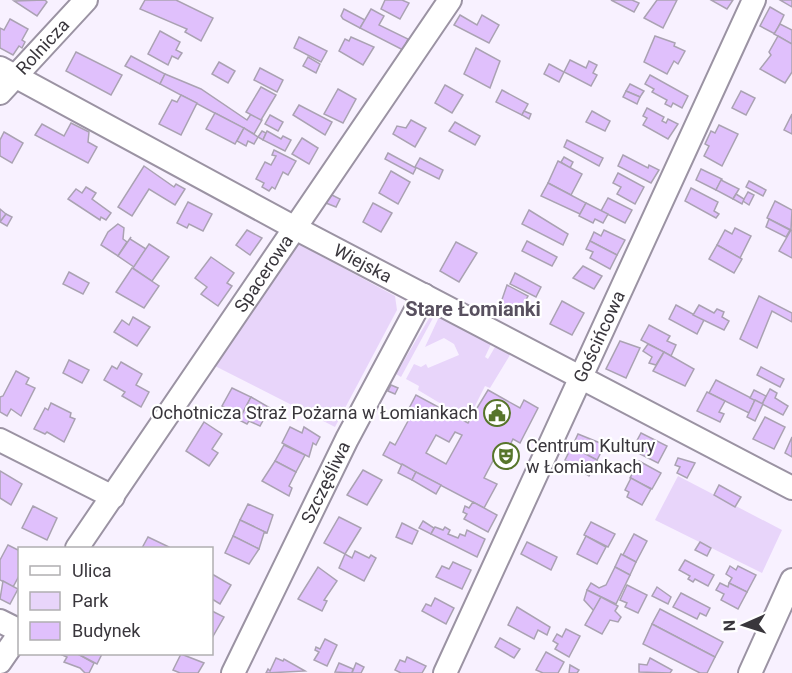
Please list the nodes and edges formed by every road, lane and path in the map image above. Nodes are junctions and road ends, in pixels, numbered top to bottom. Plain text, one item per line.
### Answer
1 (86, 0) edge
2 (450, 0) edge
3 (754, 0) edge
4 (5, 79) edge
5 (295, 228) junction
6 (424, 295) junction
7 (581, 377) junction
8 (0, 440) edge
9 (792, 488) edge
10 (113, 497) junction
11 (78, 547) edge
12 (792, 580) edge
13 (0, 621) edge
14 (18, 631) edge
15 (18, 635) edge
16 (0, 662) edge
17 (233, 673) edge
18 (445, 673) edge
19 (750, 673) edge

1 - 4 street, Rolnicza
2 - 5 street, Spacerowa
3 - 7 street, Gościńcowa
4 - 5 street, Wiejska
5 - 6 street, Wiejska
5 - 10 street, Spacerowa
6 - 7 street, Wiejska
6 - 17 street, Szczęśliwa
7 - 9 street, Wiejska
7 - 18 street, Gościńcowa
8 - 10 street
10 - 11 street, Spacerowa
12 - 19 street
13 - 14 street
15 - 16 street

